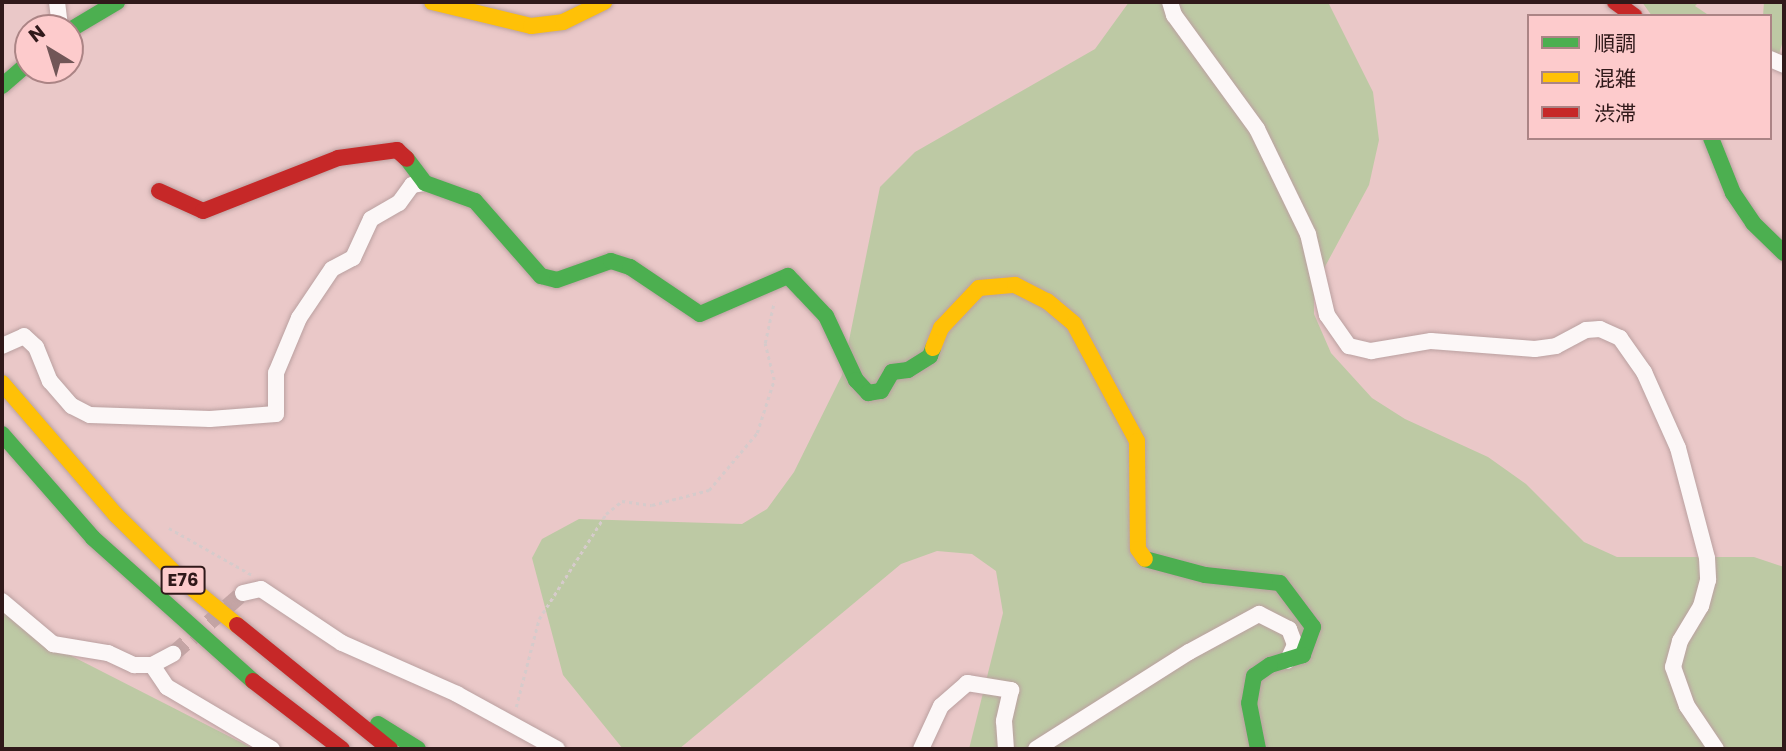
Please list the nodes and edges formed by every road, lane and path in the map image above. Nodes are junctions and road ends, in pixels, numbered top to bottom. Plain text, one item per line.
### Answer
1 (117, 2) edge
2 (432, 2) edge
3 (604, 2) edge
4 (1170, 2) edge
5 (1615, 2) edge
6 (1631, 14) edge
7 (84, 22) edge
8 (1712, 140) edge
9 (425, 183) junction
10 (159, 191) dead end
11 (1784, 253) edge
12 (788, 276) junction
13 (7, 342) edge
14 (2, 383) edge
15 (2, 434) edge
16 (170, 528) dead end
17 (261, 589) junction
18 (243, 593) tunnel mouth
19 (2, 601) edge
20 (264, 650) junction
21 (173, 654) tunnel mouth
22 (1288, 660) junction
23 (152, 665) junction
24 (281, 705) junction
25 (510, 724) junction
26 (272, 749) edge
27 (325, 749) edge
28 (342, 749) edge
29 (390, 749) edge
30 (418, 749) edge
31 (557, 749) edge
32 (921, 749) edge
33 (1006, 749) edge
34 (1036, 749) edge
35 (1258, 749) edge
36 (1716, 749) edge

1 - 7 main road
2 - 3 main road
4 - 36 street
5 - 6 main road
8 - 11 main road
9 - 10 main road
9 - 12 main road
9 - 13 street
12 - 22 main road
12 - 25 path
14 - 20 main road, E76
15 - 24 main road, E76
16 - 17 path
17 - 18 street
17 - 25 street
19 - 23 street
20 - 29 main road, E76
20 - 30 main road
21 - 23 street
22 - 34 street
22 - 35 main road
23 - 26 street
24 - 27 main road
24 - 28 main road, E76
25 - 31 street
32 - 33 street

